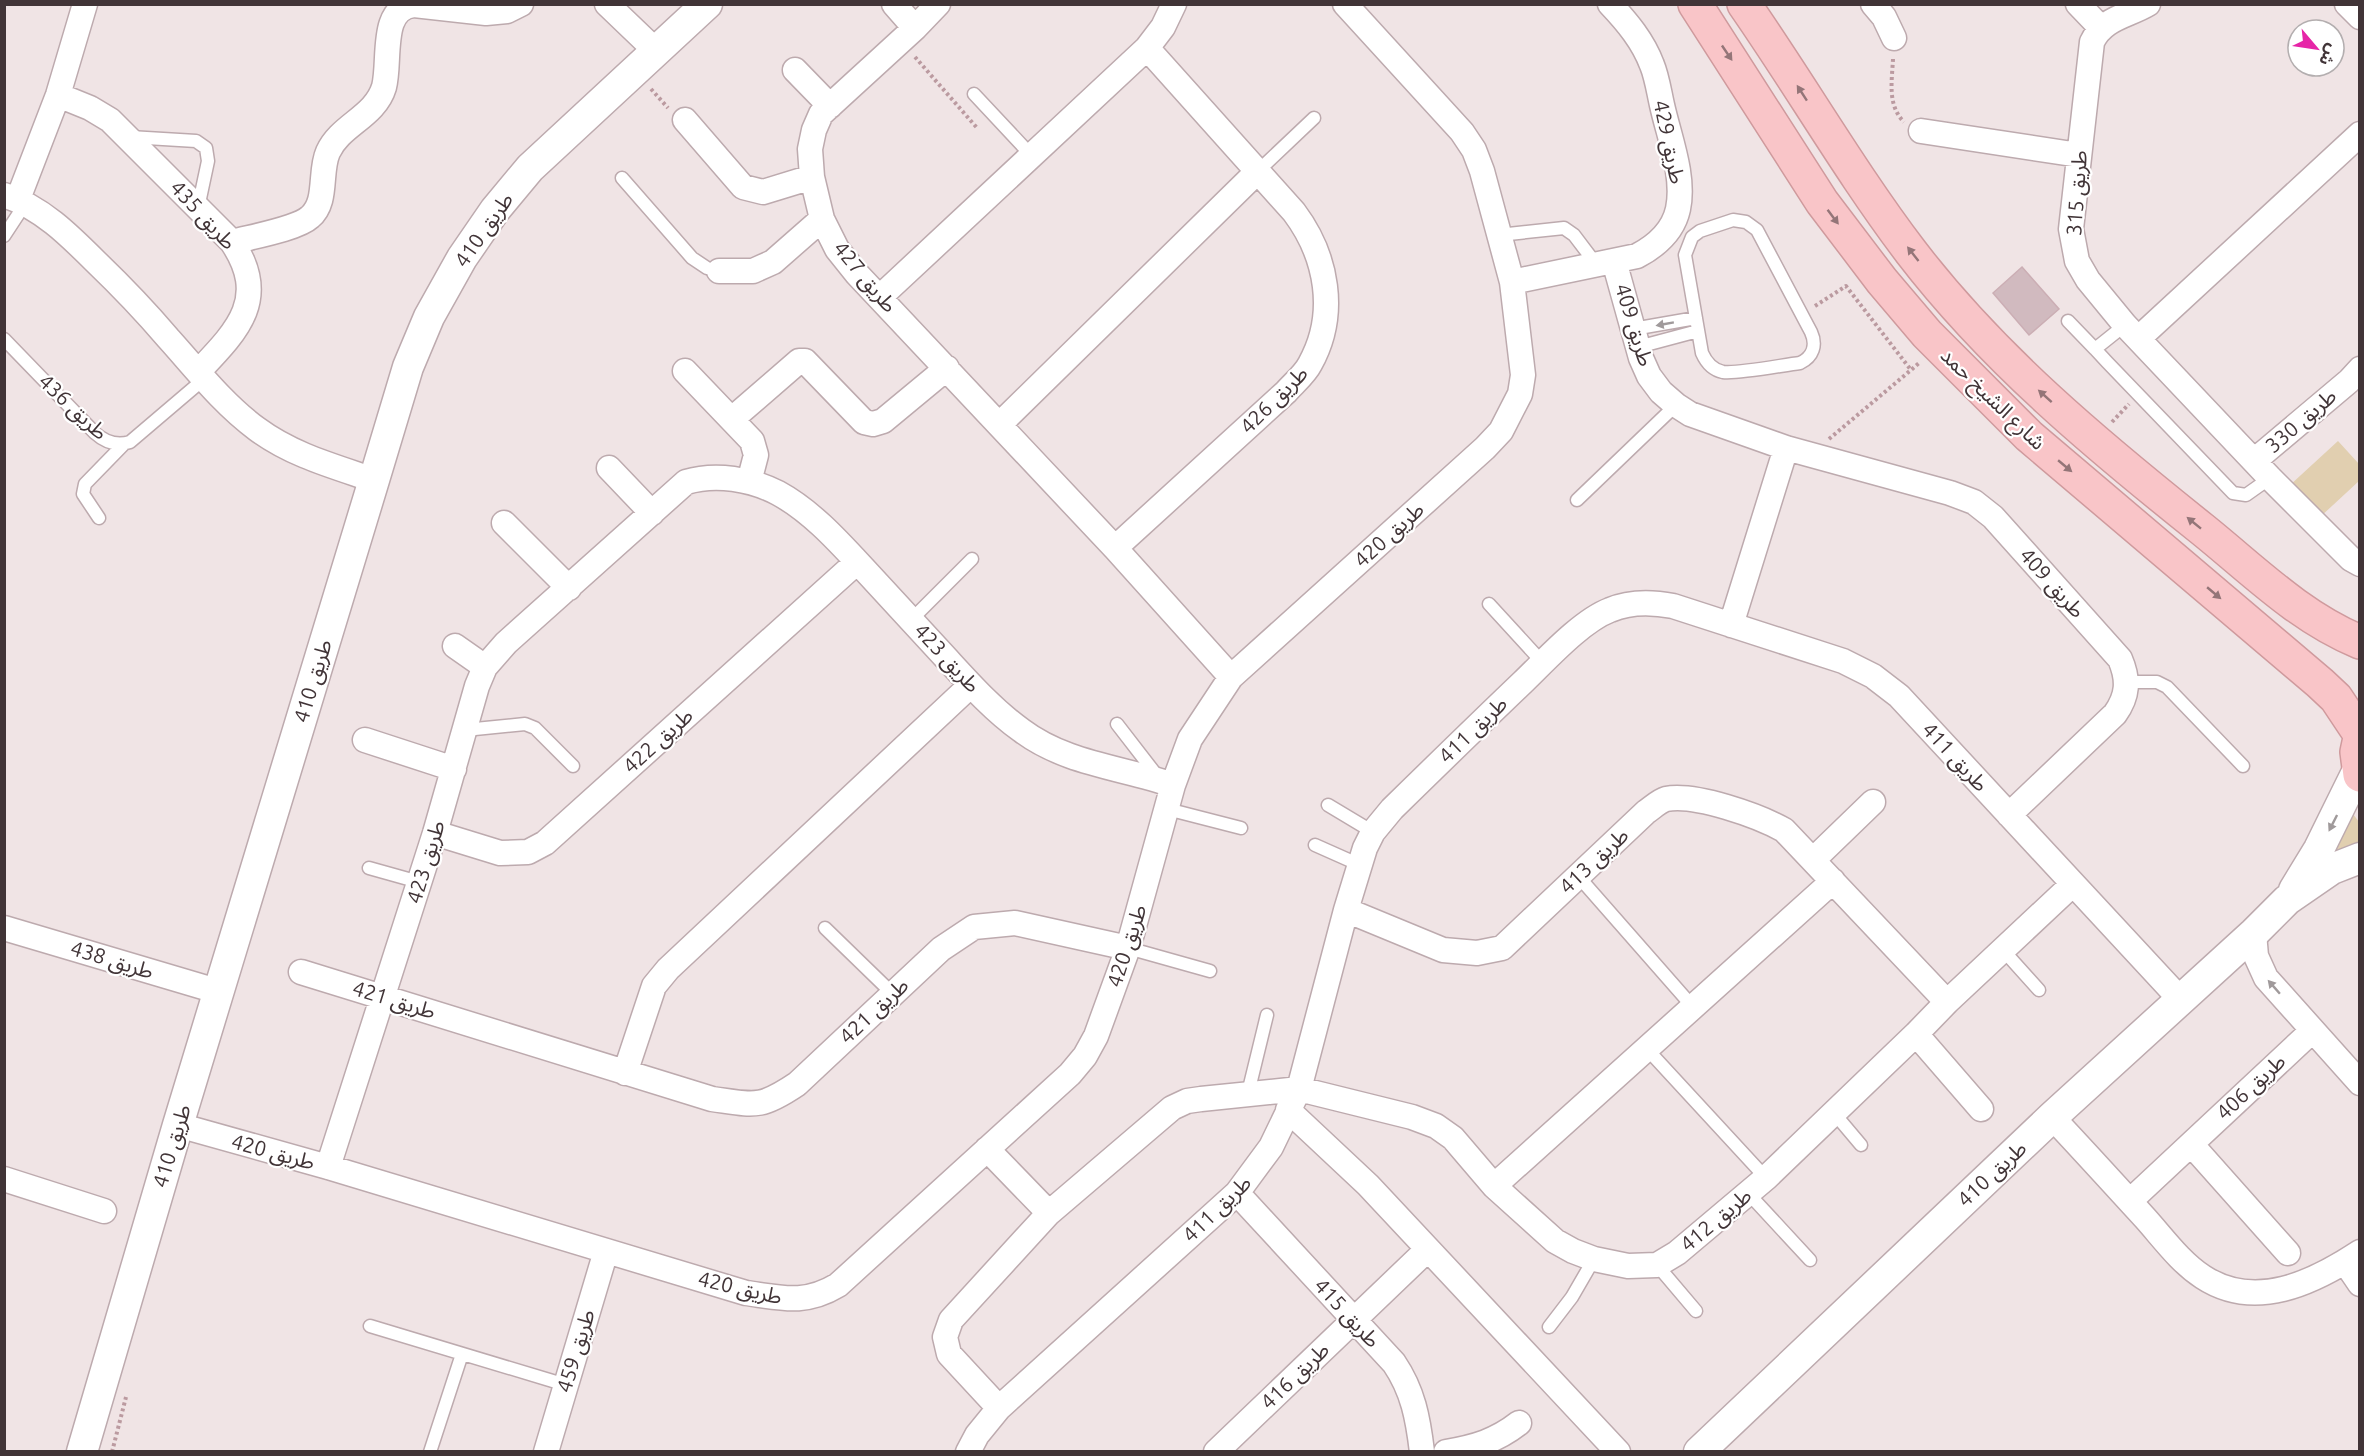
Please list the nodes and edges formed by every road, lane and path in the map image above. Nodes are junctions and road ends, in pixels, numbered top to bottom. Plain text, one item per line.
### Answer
1 (85, 4) edge
2 (521, 4) edge
3 (607, 4) edge
4 (707, 4) edge
5 (894, 4) edge
6 (938, 4) edge
7 (1174, 4) edge
8 (1345, 4) edge
9 (1610, 4) edge
10 (1695, 4) edge
11 (1744, 4) edge
12 (1873, 4) edge
13 (2078, 4) edge
14 (2148, 4) edge
15 (2347, 4) edge
16 (401, 6) edge
17 (2360, 17) edge
18 (2101, 28) junction
19 (908, 34) junction
20 (1894, 38) joint
21 (1147, 48) junction
22 (646, 60) junction
23 (795, 70) dead end
24 (974, 94) dead end
25 (58, 95) junction
26 (830, 106) junction
27 (1314, 118) dead end
28 (685, 120) joint
29 (978, 129) dead end
30 (1921, 131) joint
31 (2360, 134) edge
32 (127, 136) junction
33 (2079, 155) junction
34 (1032, 156) junction
35 (1257, 172) junction
36 (622, 177) dead end
37 (812, 177) junction
38 (16, 200) edge
39 (198, 208) junction
40 (822, 219) junction
41 (1500, 235) junction
42 (4, 236) edge
43 (232, 242) junction
44 (1605, 262) junction
45 (719, 271) joint
46 (1512, 282) junction
47 (1834, 293) dead end
48 (880, 297) junction
49 (1820, 302) dead end
50 (1696, 318) junction
51 (2068, 321) dead end
52 (1698, 331) junction
53 (2132, 331) junction
54 (1636, 338) junction
55 (4, 339) edge
56 (2095, 348) junction
57 (946, 368) junction
58 (1911, 370) dead end
59 (685, 371) dead end
60 (201, 375) junction
61 (2356, 381) edge
62 (2138, 395) junction
63 (1676, 405) junction
64 (732, 419) junction
65 (1000, 424) junction
66 (2109, 425) dead end
67 (124, 444) junction
68 (1786, 448) junction
69 (1811, 454) junction
70 (609, 468) dead end
71 (2262, 469) junction
72 (374, 480) junction
73 (749, 482) junction
74 (1577, 500) dead end
75 (652, 513) junction
76 (99, 518) dead end
77 (504, 523) dead end
78 (1115, 548) junction
79 (972, 559) dead end
80 (857, 562) junction
81 (2360, 564) edge
82 (569, 588) junction
83 (1489, 604) dead end
84 (2298, 609) junction
85 (910, 620) junction
86 (2360, 624) edge
87 (1731, 625) junction
88 (2360, 642) edge
89 (455, 646) dead end
90 (1543, 663) junction
91 (485, 666) junction
92 (1230, 677) junction
93 (2127, 682) junction
94 (971, 685) junction
95 (1116, 724) dead end
96 (465, 730) junction
97 (365, 740) dead end
98 (2359, 754) edge
99 (573, 766) dead end
100 (2243, 766) dead end
101 (454, 769) junction
102 (1167, 783) junction
103 (1874, 802) dead end
104 (1328, 805) dead end
105 (1167, 809) junction
106 (2009, 815) junction
107 (1241, 828) dead end
108 (1374, 832) junction
109 (435, 833) junction
110 (1315, 845) dead end
111 (2360, 858) edge
112 (1813, 860) junction
113 (1360, 865) junction
114 (369, 868) dead end
115 (1578, 876) junction
116 (1833, 881) junction
117 (419, 882) junction
118 (2073, 884) junction
119 (2287, 900) junction
120 (1346, 910) junction
121 (4, 928) edge
122 (825, 928) dead end
123 (2254, 933) junction
124 (1128, 948) junction
125 (2003, 950) junction
126 (301, 972) dead end
127 (1210, 972) dead end
128 (2039, 990) dead end
129 (220, 992) junction
130 (893, 994) junction
131 (383, 996) junction
132 (2181, 1000) junction
133 (1947, 1002) junction
134 (1693, 1007) junction
135 (1267, 1015) dead end
136 (2312, 1031) junction
137 (1916, 1034) junction
138 (1647, 1049) junction
139 (625, 1073) junction
140 (2360, 1083) edge
141 (1248, 1093) junction
142 (1294, 1099) junction
143 (1981, 1109) dead end
144 (1833, 1113) junction
145 (2052, 1117) junction
146 (178, 1125) junction
147 (2191, 1144) junction
148 (1861, 1145) dead end
149 (987, 1149) junction
150 (328, 1167) junction
151 (4, 1179) edge
152 (1757, 1185) junction
153 (1494, 1186) junction
154 (1237, 1193) junction
155 (2130, 1201) junction
156 (104, 1211) dead end
157 (1049, 1213) junction
158 (1427, 1250) junction
159 (606, 1251) junction
160 (2288, 1253) dead end
161 (2352, 1257) edge
162 (1594, 1259) junction
163 (1810, 1260) dead end
164 (1657, 1265) junction
165 (2360, 1284) edge
166 (1696, 1311) dead end
167 (1354, 1320) junction
168 (370, 1326) dead end
169 (1549, 1327) dead end
170 (462, 1354) junction
171 (566, 1385) junction
172 (999, 1408) junction
173 (1519, 1423) dead end
174 (82, 1452) edge
175 (430, 1452) edge
176 (546, 1452) edge
177 (968, 1452) edge
178 (1216, 1452) edge
179 (1422, 1452) edge
180 (1446, 1452) edge
181 (1618, 1452) edge
182 (1699, 1452) edge

1 - 25 street
2 - 16 street
3 - 22 street
4 - 22 street, طريق 410
5 - 19 street
6 - 19 street, طريق 427
7 - 21 street
8 - 41 street, طريق 420
9 - 44 street, طريق 429
10 -> 98 main road, شارع الشيخ حمد
84 -> 11 main road, شارع الشيخ حمد
12 - 20 street
13 - 18 street
14 - 18 street
15 - 17 street
16 - 43 street
18 - 33 street, طريق 315
19 - 26 street, طريق 427
19 - 29 path
20 - 30 path
21 - 34 street
21 - 35 street, طريق 426
22 - 28 path
22 - 72 street, طريق 410
23 - 26 street
24 - 34 lane
25 - 32 street, طريق 435
25 - 38 street
26 - 37 street, طريق 427
27 - 35 lane
28 - 37 street
30 - 33 street
31 - 53 street
32 - 39 street, طريق 435
32 - 39 lane
33 - 53 street, طريق 315
34 - 48 street
35 - 65 street
35 - 78 street, طريق 426
36 - 45 lane
37 - 40 street, طريق 427
38 - 42 lane
38 - 60 street
39 - 43 street, طريق 435
40 - 45 street
40 - 48 street, طريق 427
41 - 44 lane
41 - 46 street, طريق 420
43 - 60 street, طريق 435
44 - 46 street, طريق 429
44 - 54 street, طريق 409
46 - 92 street, طريق 420
47 - 49 path
48 - 57 street, طريق 427
50 - 52 lane
50 - 52 lane
50 -> 54 lane
51 - 56 lane
52 - 54 lane
53 - 56 lane
53 - 71 street, طريق 315
54 - 63 street, طريق 409
55 - 67 lane, طريق 436
56 - 62 lane
57 - 64 street
57 - 65 street, طريق 427
58 - 69 path
59 - 64 street
60 - 67 lane, طريق 436
60 - 72 street
61 - 71 street, طريق 330
62 - 66 path
62 - 71 lane
63 - 68 street, طريق 409
63 - 74 lane
64 - 73 street
65 - 78 street, طريق 427
67 - 76 lane
68 - 69 street, طريق 409
68 - 87 street
69 - 93 street, طريق 409
70 - 75 street
71 - 81 street, طريق 315
72 - 129 street, طريق 410
73 - 75 street, طريق 423
73 - 80 street, طريق 423
75 - 82 street, طريق 423
77 - 82 street
78 - 92 street, طريق 427
79 - 85 lane
80 - 85 street, طريق 423
80 - 109 street, طريق 422
82 - 91 street, طريق 423
83 - 90 lane
84 - 86 main road
84 - 88 main road, شارع الشيخ حمد
85 - 94 street, طريق 423
87 - 90 street, طريق 411
87 - 106 street, طريق 411
89 - 91 street
90 - 108 street, طريق 411
91 - 96 street, طريق 423
92 - 102 street, طريق 420
93 - 100 lane
93 - 106 street
94 - 102 street, طريق 423
94 - 139 street
95 - 102 lane
96 - 99 lane
96 - 101 street, طريق 423
97 - 101 street
98 -> 119 street, طريق 410
101 - 109 street, طريق 423
102 - 105 street, طريق 420
103 - 112 street
104 - 108 lane
105 - 107 lane
105 - 124 street, طريق 420
106 - 118 street, طريق 411
108 - 113 street, طريق 411
109 - 117 street, طريق 423
110 - 113 lane
111 - 119 street, طريق 410
112 - 115 street, طريق 413
112 - 116 street, طريق 413
113 - 120 street, طريق 411
114 - 117 lane
115 - 120 street, طريق 413
115 - 134 lane
116 - 133 street, طريق 413
116 - 134 street
117 - 131 street, طريق 423
118 - 125 street, طريق 412
118 - 132 street, طريق 411
119 - 123 street, طريق 410
120 - 142 street, طريق 411
121 - 129 street, طريق 438
122 - 130 lane
123 - 132 street, طريق 410
136 -> 123 street
124 - 127 lane
124 - 130 street, طريق 421
124 - 149 street, طريق 420
125 - 128 lane
125 - 133 street, طريق 412
126 - 131 street, طريق 421
129 - 146 street, طريق 410
130 - 139 street, طريق 421
131 - 139 street, طريق 421
131 - 150 street, طريق 423
132 - 145 street, طريق 410
133 - 137 street, طريق 412
134 - 138 street
135 - 141 lane
136 - 140 street
136 - 147 street, طريق 406
137 - 143 street
137 - 144 street, طريق 412
138 - 152 lane
138 - 153 street
141 - 142 street, طريق 412
141 - 157 street, طريق 412
142 - 153 street, طريق 412
142 - 154 street, طريق 411
142 - 158 street
144 - 148 lane
144 - 152 street, طريق 412
145 - 155 street
145 - 182 street, طريق 410
146 - 150 street, طريق 420
146 - 174 street, طريق 410
147 - 155 street, طريق 406
147 - 160 street
149 - 157 street
149 - 159 street, طريق 420
150 - 159 street, طريق 420
151 - 156 street
152 - 163 lane
152 - 164 street, طريق 412
153 - 162 street, طريق 412
154 - 167 street, طريق 415
154 - 172 street, طريق 411
155 - 161 street
157 - 172 street, طريق 412
158 - 167 street, طريق 416
158 - 181 street
159 - 171 street, طريق 459
161 - 165 street
162 - 164 street, طريق 412
162 - 169 lane
164 - 166 lane
167 - 178 street, طريق 416
167 - 179 street, طريق 415
168 - 170 lane
170 - 171 lane
170 - 175 lane
171 - 176 street, طريق 459
172 - 177 street, طريق 411
173 - 180 street

